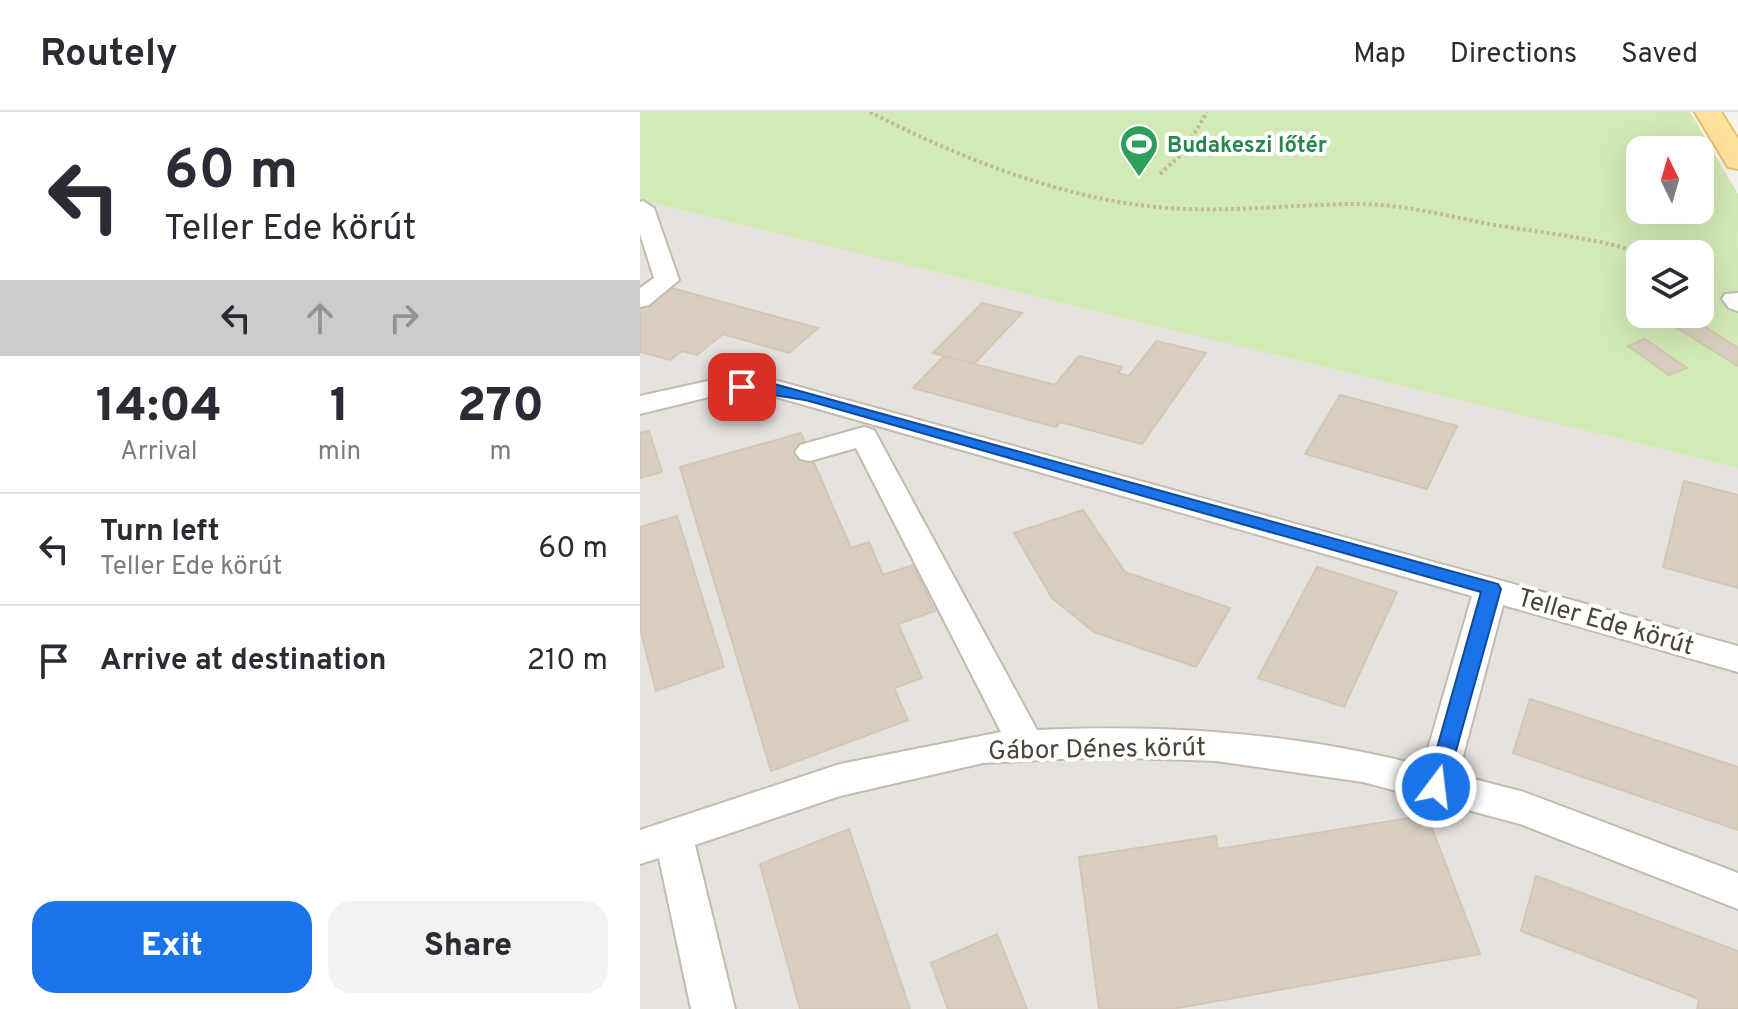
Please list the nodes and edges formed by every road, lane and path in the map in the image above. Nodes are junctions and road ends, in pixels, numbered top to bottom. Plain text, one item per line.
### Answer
1 (870, 112) edge
2 (1207, 112) edge
3 (1708, 112) edge
4 (1738, 161) edge
5 (1160, 174) dead end
6 (643, 208) dead end
7 (647, 242) edge
8 (1626, 248) edge
9 (640, 300) edge
10 (640, 405) edge
11 (810, 452) dead end
12 (1491, 589) junction
13 (1738, 659) edge
14 (1027, 746) junction
15 (1436, 787) junction
16 (656, 841) edge
17 (1738, 891) edge
18 (713, 1009) edge

1 - 8 path
2 - 5 path
3 - 4 main road
6 - 7 lane
7 - 9 lane
10 - 12 lane, Teller Ede körút
11 - 14 lane
12 - 13 lane, Teller Ede körút
12 - 15 lane
14 - 15 lane, Gábor Dénes körút
14 - 16 lane, Gábor Dénes körút
15 - 17 lane, Gábor Dénes körút
16 - 18 lane

